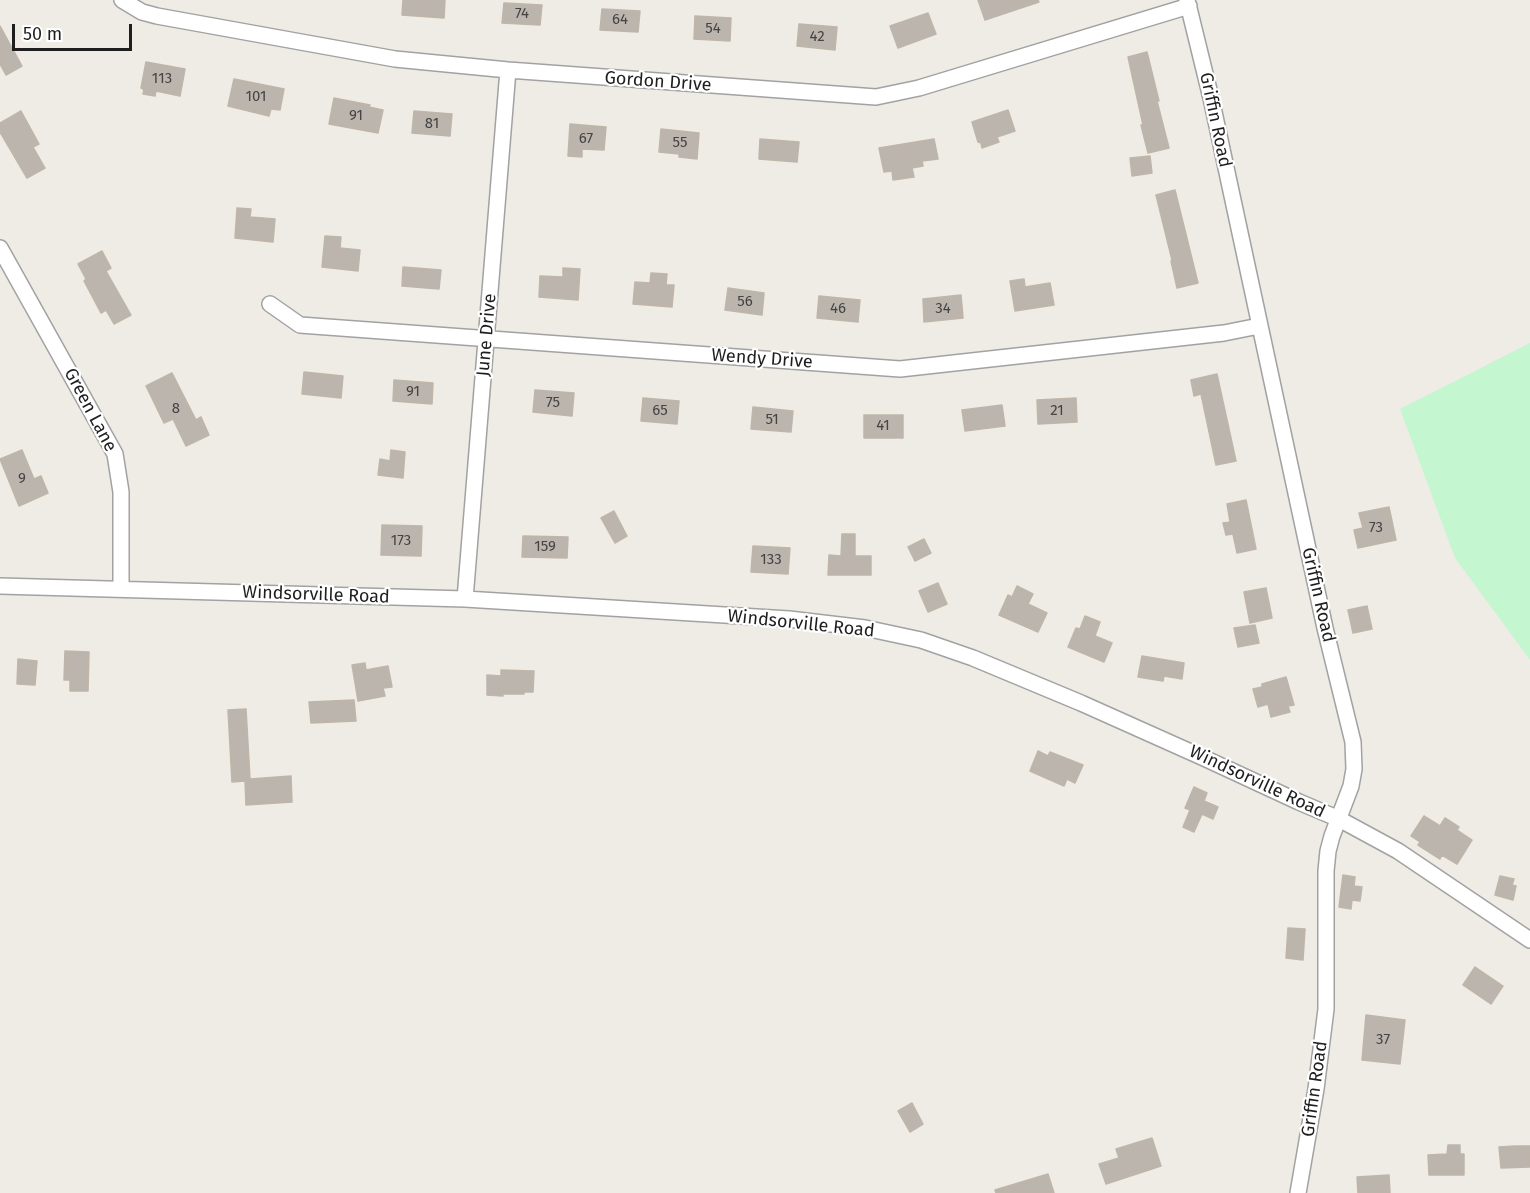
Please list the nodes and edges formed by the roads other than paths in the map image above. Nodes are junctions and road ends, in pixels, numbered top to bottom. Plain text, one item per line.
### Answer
1 (122, 0) edge
2 (1188, 3) edge
3 (508, 70) junction
4 (0, 248) edge
5 (270, 304) dead end
6 (1259, 326) junction
7 (486, 339) junction
8 (0, 586) edge
9 (121, 589) junction
10 (465, 599) junction
11 (1339, 819) junction
12 (1530, 940) edge
13 (1298, 1193) edge

1 - 3 street, Gordon Drive
2 - 3 street, Gordon Drive
2 - 6 street, Griffin Road
3 - 7 street, June Drive
4 - 9 street, Green Lane
5 - 7 street, Wendy Drive
6 - 7 street, Wendy Drive
6 - 11 street, Griffin Road
7 - 10 street, June Drive
8 - 9 street, Windsorville Road
9 - 10 street, Windsorville Road
10 - 11 street, Windsorville Road
11 - 12 street, Windsorville Road
11 - 13 street, Griffin Road

